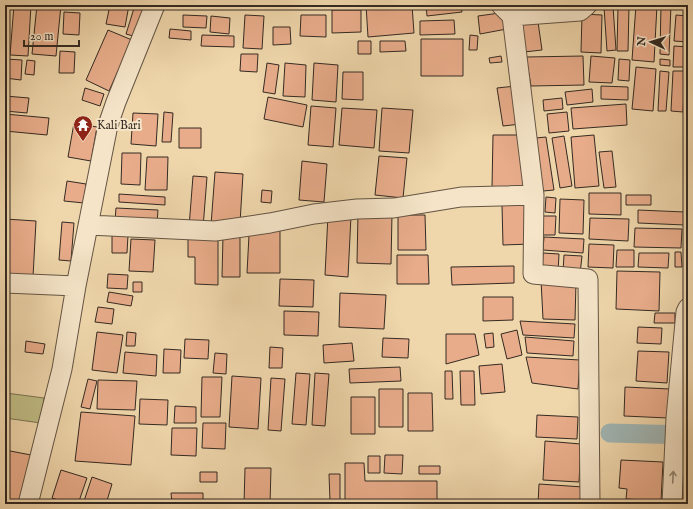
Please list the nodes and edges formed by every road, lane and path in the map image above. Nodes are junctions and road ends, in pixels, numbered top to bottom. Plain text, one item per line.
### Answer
1 (155, 5) edge
2 (587, 5) edge
3 (507, 11) edge
4 (534, 195) junction
5 (88, 225) junction
6 (5, 283) edge
7 (76, 286) junction
8 (688, 308) edge
9 (28, 504) edge
10 (590, 504) edge
11 (672, 504) edge

1 - 5 street
2 - 3 street
3 - 4 street
4 - 5 street
4 - 10 street
5 - 7 street
6 - 7 street
7 - 9 street
11 -> 8 street

